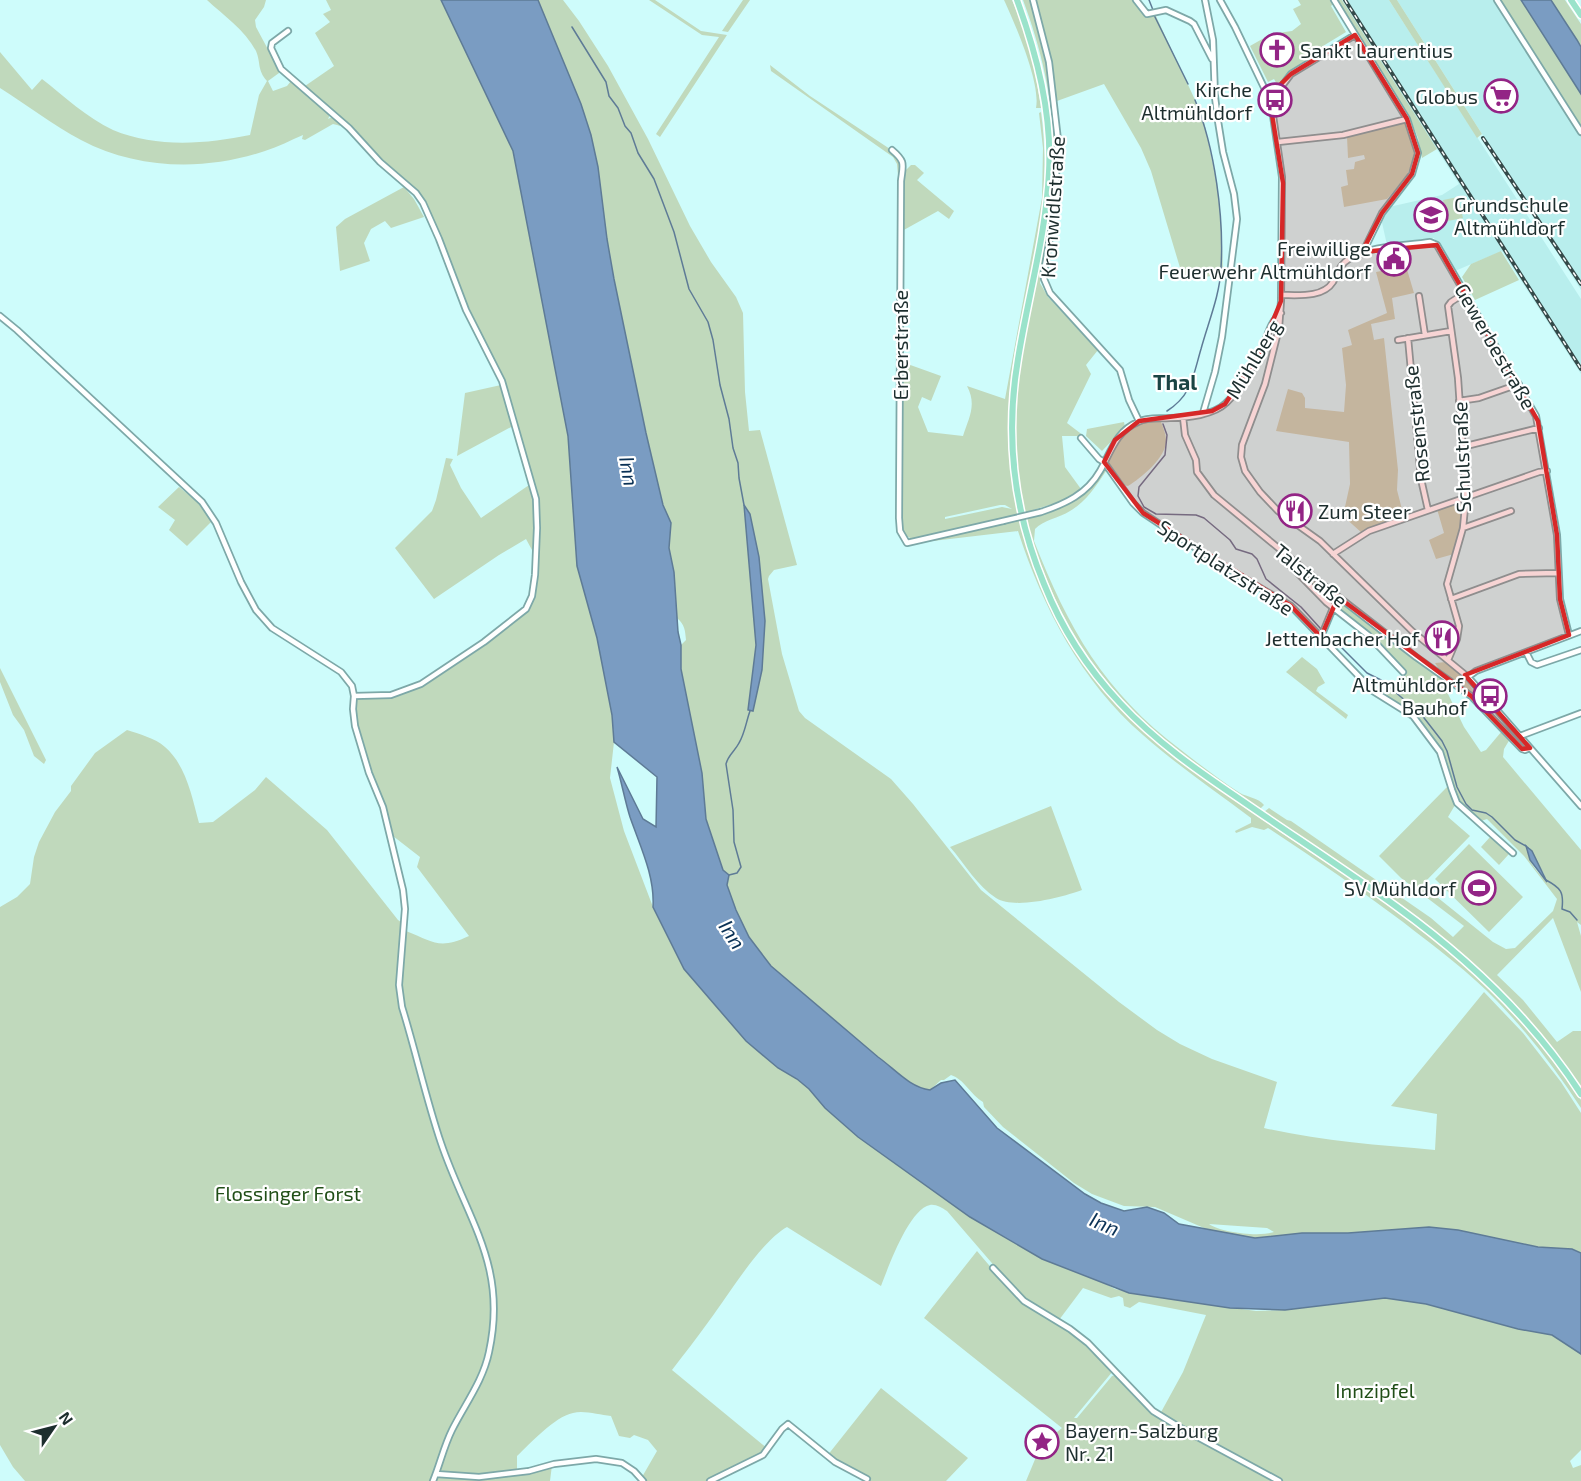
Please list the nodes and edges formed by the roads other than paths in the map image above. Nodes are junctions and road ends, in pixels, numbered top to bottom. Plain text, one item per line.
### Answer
1 (1017, 0) edge
2 (1033, 0) edge
3 (1136, 0) edge
4 (1205, 0) edge
5 (1220, 0) edge
6 (1334, 0) edge
7 (1497, 0) edge
8 (1571, 0) edge
9 (1581, 15) edge
10 (288, 31) dead end
11 (1355, 35) junction
12 (1213, 61) junction
13 (1269, 96) junction
14 (1407, 119) junction
15 (1581, 132) edge
16 (1278, 142) junction
17 (892, 150) dead end
18 (1362, 254) junction
19 (1465, 293) junction
20 (1281, 295) junction
21 (1419, 296) dead end
22 (1281, 314) junction
23 (0, 316) edge
24 (1451, 331) junction
25 (1425, 335) junction
26 (1408, 338) junction
27 (1398, 340) dead end
28 (1519, 384) junction
29 (1460, 401) junction
30 (1203, 413) junction
31 (1183, 417) junction
32 (1139, 421) junction
33 (1539, 428) junction
34 (1081, 438) dead end
35 (1462, 447) junction
36 (1104, 462) junction
37 (1546, 471) junction
38 (1466, 497) junction
39 (1428, 510) junction
40 (1511, 511) dead end
41 (1463, 528) junction
42 (1283, 554) junction
43 (1333, 554) junction
44 (1558, 573) junction
45 (1450, 599) junction
46 (1333, 608) junction
47 (1581, 631) edge
48 (1569, 635) junction
49 (1321, 636) junction
50 (1581, 650) edge
51 (1526, 652) junction
52 (1448, 660) junction
53 (1403, 672) dead end
54 (1468, 677) junction
55 (354, 696) junction
56 (1581, 713) edge
57 (1520, 736) junction
58 (1530, 748) junction
59 (1581, 806) edge
60 (1513, 853) dead end
61 (1581, 1094) edge
62 (993, 1268) dead end
63 (436, 1474) junction
64 (867, 1479) dead end
65 (433, 1481) edge
66 (643, 1481) edge
67 (710, 1481) edge
68 (1279, 1481) edge

1 - 61 main road
2 - 32 street, Kronwidlstraße
3 - 12 street
4 - 12 street
5 - 13 street
6 - 11 street
7 - 15 street
8 - 9 main road
10 - 55 street
11 - 13 street
11 - 14 street
12 - 30 street
13 - 16 street
14 - 16 street
14 - 18 street
16 - 20 street
17 - 36 street, Erberstraße, bridge
18 - 19 street, Gewerbestraße
18 - 20 street
19 - 24 street, Schulstraße
19 - 28 street, Gewerbestraße
20 - 22 street
21 - 25 street
22 - 30 street, Mühlberg
22 - 43 street
23 - 55 street
24 - 25 street
24 - 29 street, Schulstraße
25 - 26 street
26 - 27 street
26 - 39 street, Rosenstraße
28 - 29 street
28 - 33 street, Gewerbestraße
29 - 35 street, Schulstraße
30 - 31 street, Mühlberg
31 - 32 street, Mühlberg
31 - 42 street, Talstraße
32 - 36 street
33 - 35 street
33 - 37 street, Gewerbestraße
34 - 36 street, Sportplatzstraße
35 - 38 street, Schulstraße
36 - 49 street, Sportplatzstraße
37 - 38 street
37 - 44 street, Gewerbestraße
38 - 39 street
38 - 41 street, Schulstraße
39 - 43 street
40 - 41 street
41 - 45 street, Schulstraße
42 - 46 street
42 - 58 street, Talstraße
43 - 52 street
44 - 45 street
44 - 48 street, Gewerbestraße
45 - 52 street, Schulstraße
46 - 49 street
46 - 53 street
47 - 48 street
48 - 51 street
49 - 60 street, Sportplatzstraße
50 - 51 street
51 - 54 street
52 - 54 street
54 - 57 street
55 - 63 street
56 - 57 street
57 - 58 street
58 - 59 street
62 - 68 street
63 - 65 street
63 - 66 street
64 - 67 street

